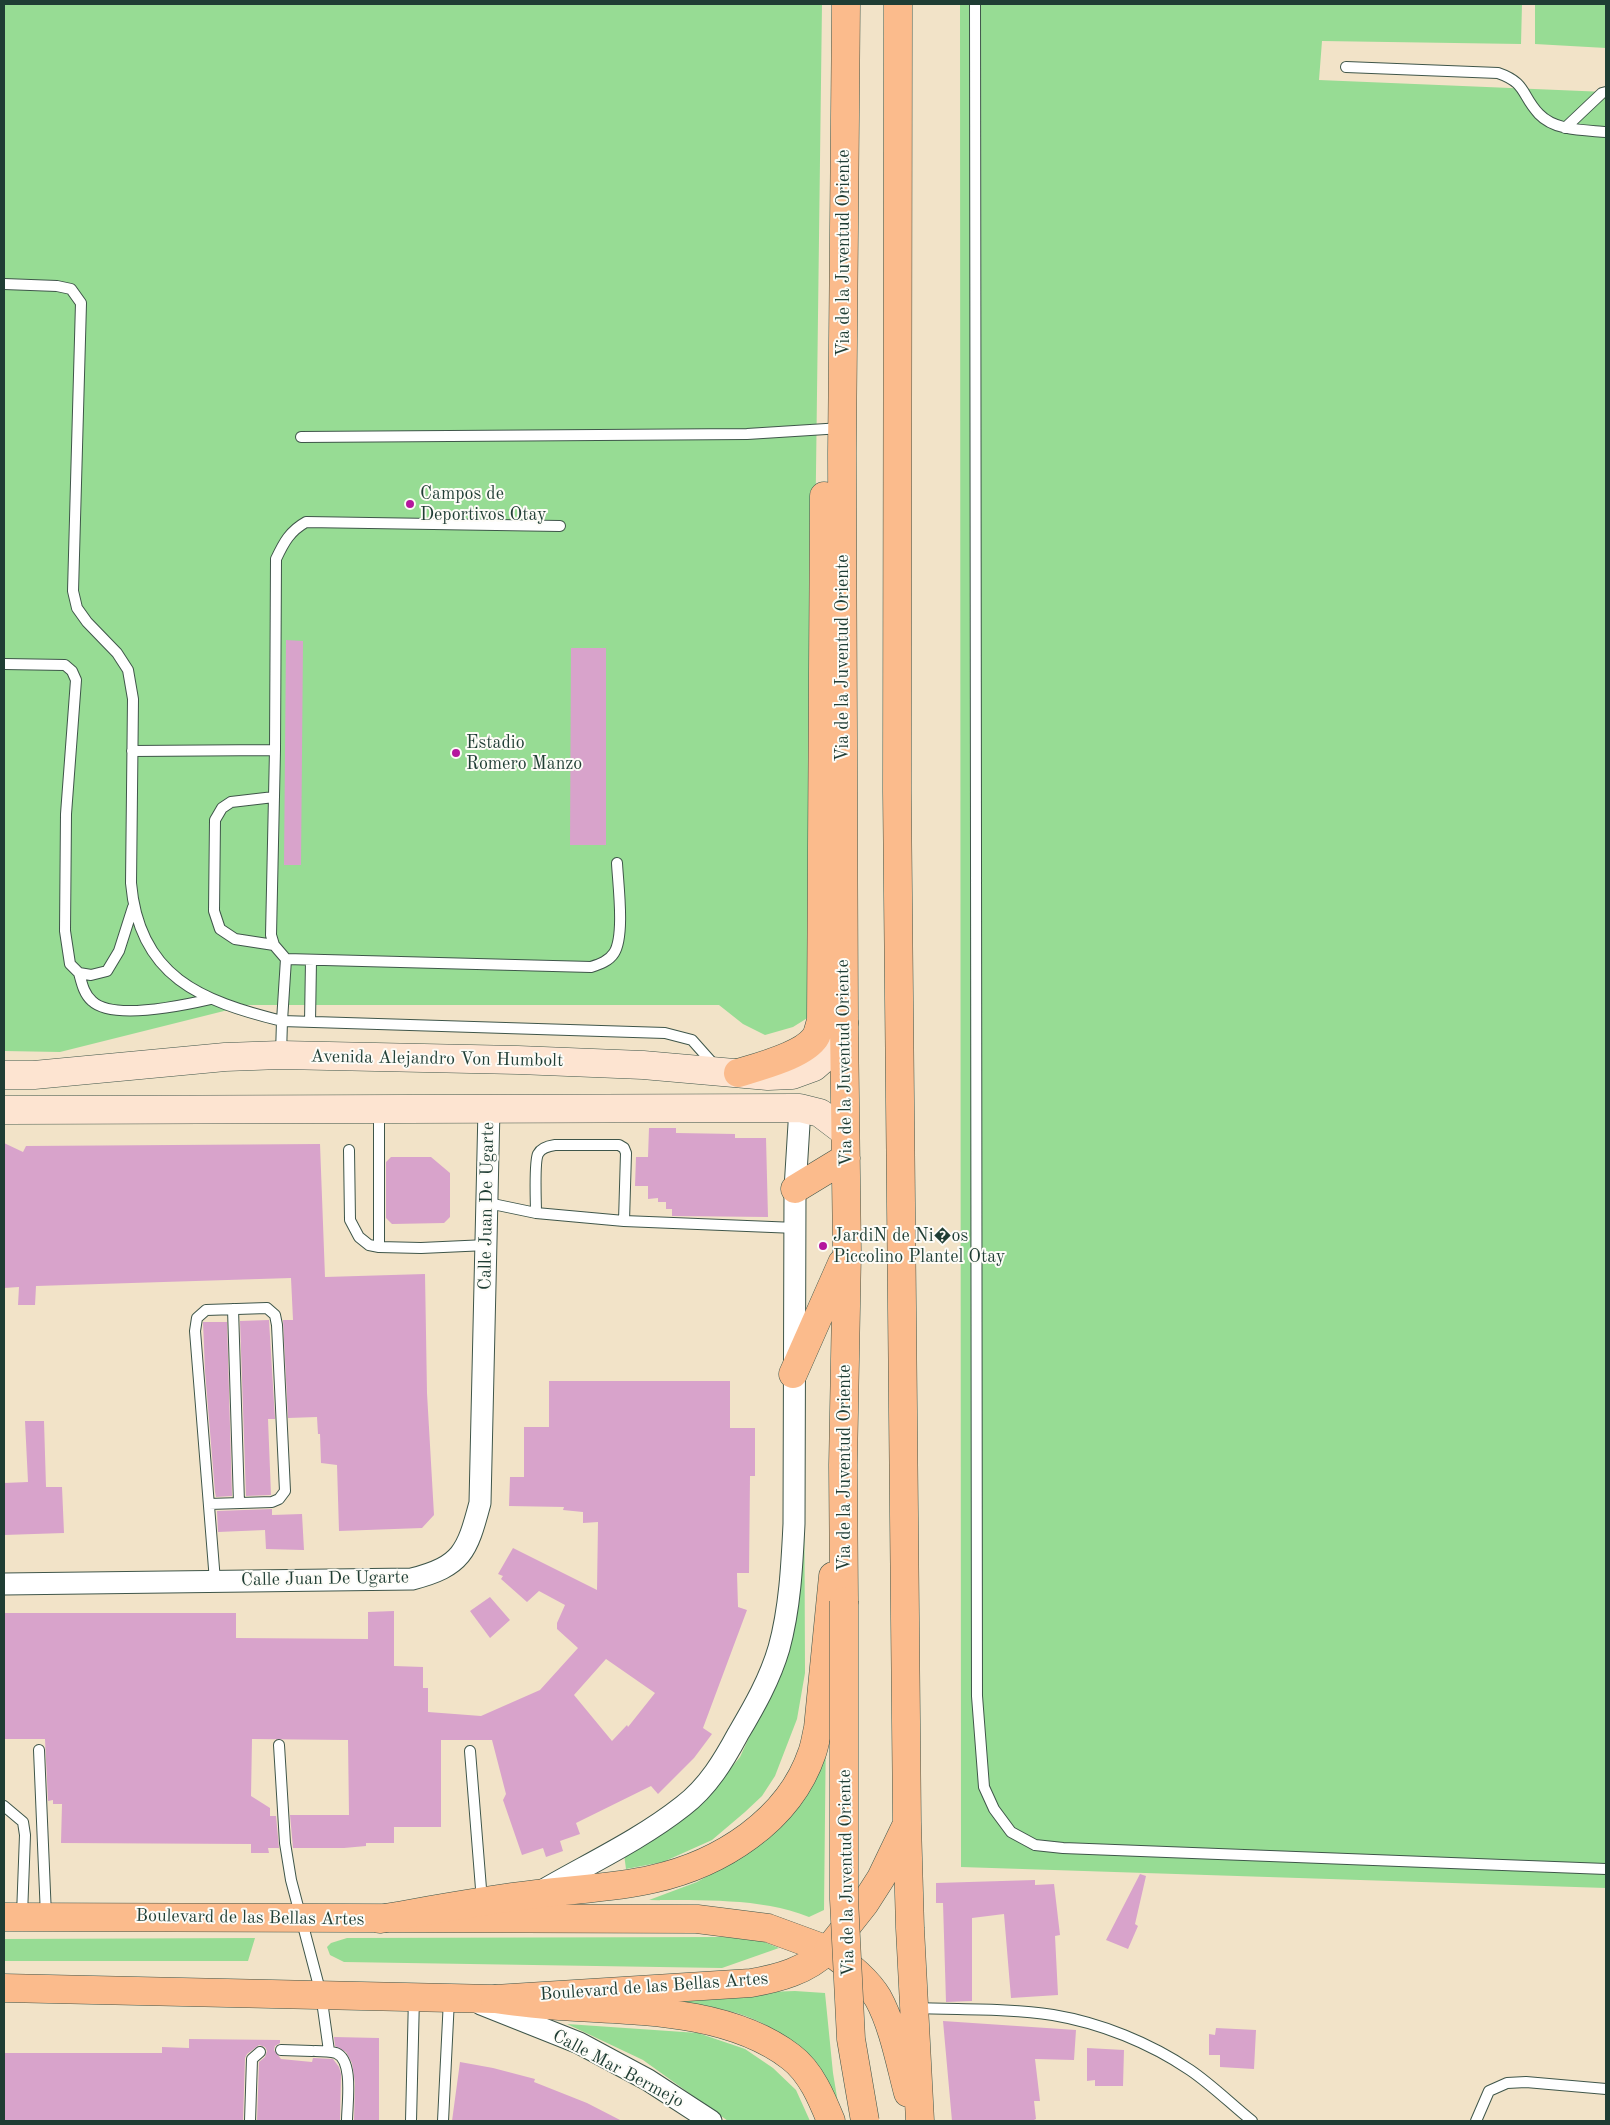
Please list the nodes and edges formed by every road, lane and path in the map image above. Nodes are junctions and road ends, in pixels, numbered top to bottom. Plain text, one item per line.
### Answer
1 (846, 4) edge
2 (898, 4) edge
3 (975, 4) edge
4 (1346, 67) dead end
5 (1606, 92) edge
6 (1565, 128) junction
7 (1606, 132) edge
8 (4, 284) edge
9 (301, 437) dead end
10 (842, 440) junction
11 (560, 526) dead end
12 (4, 664) edge
13 (275, 750) junction
14 (132, 751) junction
15 (274, 796) junction
16 (617, 863) dead end
17 (133, 907) junction
18 (274, 945) junction
19 (286, 959) junction
20 (311, 961) junction
21 (79, 973) junction
22 (211, 999) junction
23 (282, 1022) junction
24 (310, 1022) junction
25 (844, 1023) junction
26 (281, 1055) junction
27 (729, 1072) junction
28 (4, 1076) edge
29 (379, 1108) junction
30 (800, 1108) junction
31 (489, 1109) junction
32 (4, 1110) edge
33 (845, 1145) junction
34 (349, 1150) dead end
35 (796, 1189) junction
36 (488, 1203) junction
37 (536, 1213) junction
38 (624, 1221) junction
39 (796, 1228) junction
40 (487, 1245) junction
41 (379, 1247) junction
42 (847, 1253) junction
43 (233, 1309) junction
44 (794, 1374) junction
45 (843, 1465) junction
46 (240, 1503) junction
47 (209, 1504) junction
48 (215, 1581) junction
49 (4, 1584) edge
50 (279, 1746) dead end
51 (39, 1750) dead end
52 (470, 1751) dead end
53 (4, 1806) edge
54 (907, 1823) junction
55 (1606, 1869) edge
56 (537, 1894) junction
57 (482, 1911) junction
58 (301, 1916) junction
59 (24, 1917) edge
60 (828, 1950) junction
61 (4, 1988) edge
62 (321, 1994) junction
63 (414, 1997) junction
64 (458, 1998) junction
65 (495, 1999) junction
66 (914, 2008) junction
67 (281, 2050) dead end
68 (329, 2051) junction
69 (260, 2052) dead end
70 (1606, 2089) edge
71 (250, 2121) edge
72 (347, 2121) edge
73 (411, 2121) edge
74 (443, 2121) edge
75 (712, 2121) edge
76 (831, 2121) edge
77 (865, 2121) edge
78 (916, 2121) edge
79 (920, 2121) edge
80 (1252, 2121) edge
81 (1476, 2121) edge

1 - 10 main road, Via de la Juventud Oriente
2 - 54 main road
3 - 55 lane
4 - 6 lane
5 - 6 lane
6 - 7 lane
8 - 14 lane
9 - 10 lane
10 - 25 main road, Via de la Juventud Oriente
10 - 27 main road
11 - 13 lane
12 - 21 lane
13 - 14 lane
13 - 15 lane
14 - 17 lane
15 - 18 lane
15 - 18 lane
16 - 20 lane
17 - 21 lane
17 - 22 lane
18 - 19 lane
19 - 20 lane
19 - 23 lane
20 - 24 lane
21 - 22 lane
22 - 23 lane
23 - 24 lane
23 - 26 lane
24 - 27 lane
25 - 27 main road, Avenida Alejandro Von Humbolt
25 - 33 main road, Via de la Juventud Oriente
26 - 27 main road, Avenida Alejandro Von Humbolt
26 - 28 main road, Avenida Alejandro Von Humbolt
29 - 31 main road
29 - 32 main road
29 - 41 lane
30 - 31 main road
30 - 33 main road
30 - 35 street
31 - 36 street, Calle Juan De Ugarte
33 - 35 main road
33 - 42 main road, Via de la Juventud Oriente
34 - 41 lane
35 - 39 street
36 - 37 lane
36 - 40 street, Calle Juan De Ugarte
37 - 38 lane
37 - 38 lane
38 - 39 lane
39 - 44 street
40 - 41 lane
40 - 48 street, Calle Juan De Ugarte
42 - 44 main road
42 - 45 main road, Via de la Juventud Oriente
43 - 46 lane
43 - 46 lane
43 - 47 lane
44 - 56 street
45 - 56 main road
45 - 77 main road, Via de la Juventud Oriente, bridge
46 - 47 lane
47 - 48 lane
48 - 49 street, Calle Juan De Ugarte
50 - 58 lane
51 - 59 lane
52 - 57 lane
53 - 59 lane
54 - 60 main road, Boulevard de las Bellas Artes
54 - 66 main road
56 - 57 main road
57 - 58 main road, Boulevard de las Bellas Artes
57 - 60 main road
58 - 59 main road, Boulevard de las Bellas Artes
58 - 62 lane
60 - 65 main road, Boulevard de las Bellas Artes
60 - 78 main road
61 - 62 main road, Boulevard de las Bellas Artes
62 - 63 main road, Boulevard de las Bellas Artes
62 - 68 lane
63 - 64 main road, Boulevard de las Bellas Artes
63 - 73 lane
64 - 65 main road, Boulevard de las Bellas Artes
64 - 74 lane
64 - 75 street, Calle Mar Bermejo
65 - 76 main road
66 - 79 main road
66 - 80 lane
67 - 68 lane
68 - 72 lane
69 - 71 lane
70 - 81 lane

